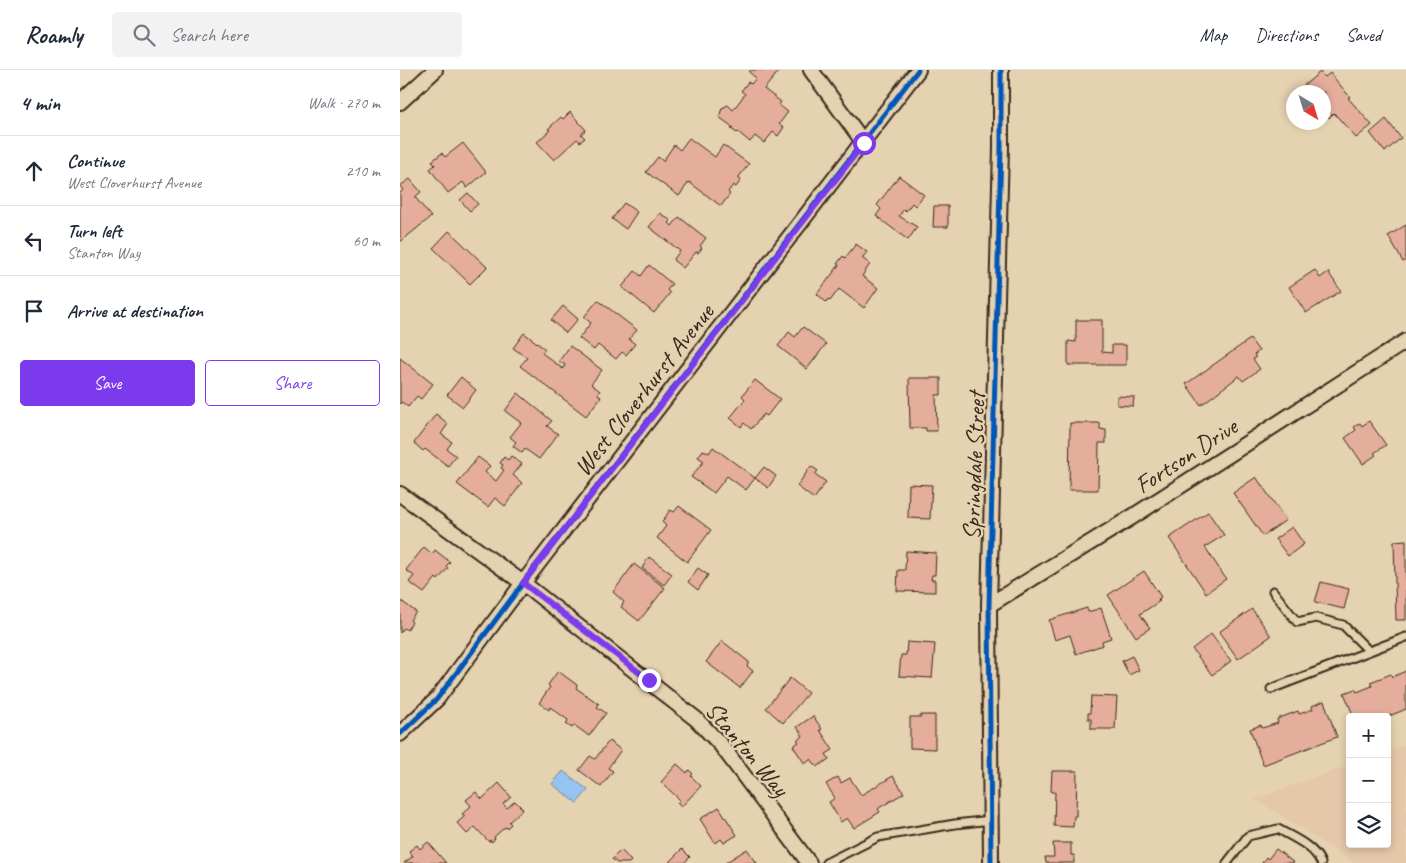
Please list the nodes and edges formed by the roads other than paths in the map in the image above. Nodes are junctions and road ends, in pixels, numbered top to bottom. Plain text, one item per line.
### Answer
1 (811, 70) edge
2 (918, 70) edge
3 (1002, 70) edge
4 (427, 72) edge
5 (400, 102) edge
6 (864, 143) junction
7 (1406, 341) edge
8 (400, 494) edge
9 (523, 583) junction
10 (1273, 591) dead end
11 (989, 605) junction
12 (1406, 637) edge
13 (1369, 651) junction
14 (1271, 689) dead end
15 (400, 734) edge
16 (991, 820) junction
17 (809, 863) edge
18 (826, 863) edge
19 (991, 863) edge
20 (1227, 863) edge
21 (1321, 863) edge

1 - 6 street
2 - 6 street, West Cloverhurst Avenue
3 - 11 street, Springdale Street
4 - 5 street
6 - 9 street, West Cloverhurst Avenue
7 - 11 street, Fortson Drive
8 - 9 street, Stanton Way
9 - 15 street, West Cloverhurst Avenue
9 - 17 street, Stanton Way
10 - 13 lane
11 - 16 street, Springdale Street
12 - 13 lane
13 - 14 lane
16 - 18 lane
16 - 19 street, Springdale Street
20 - 21 lane

